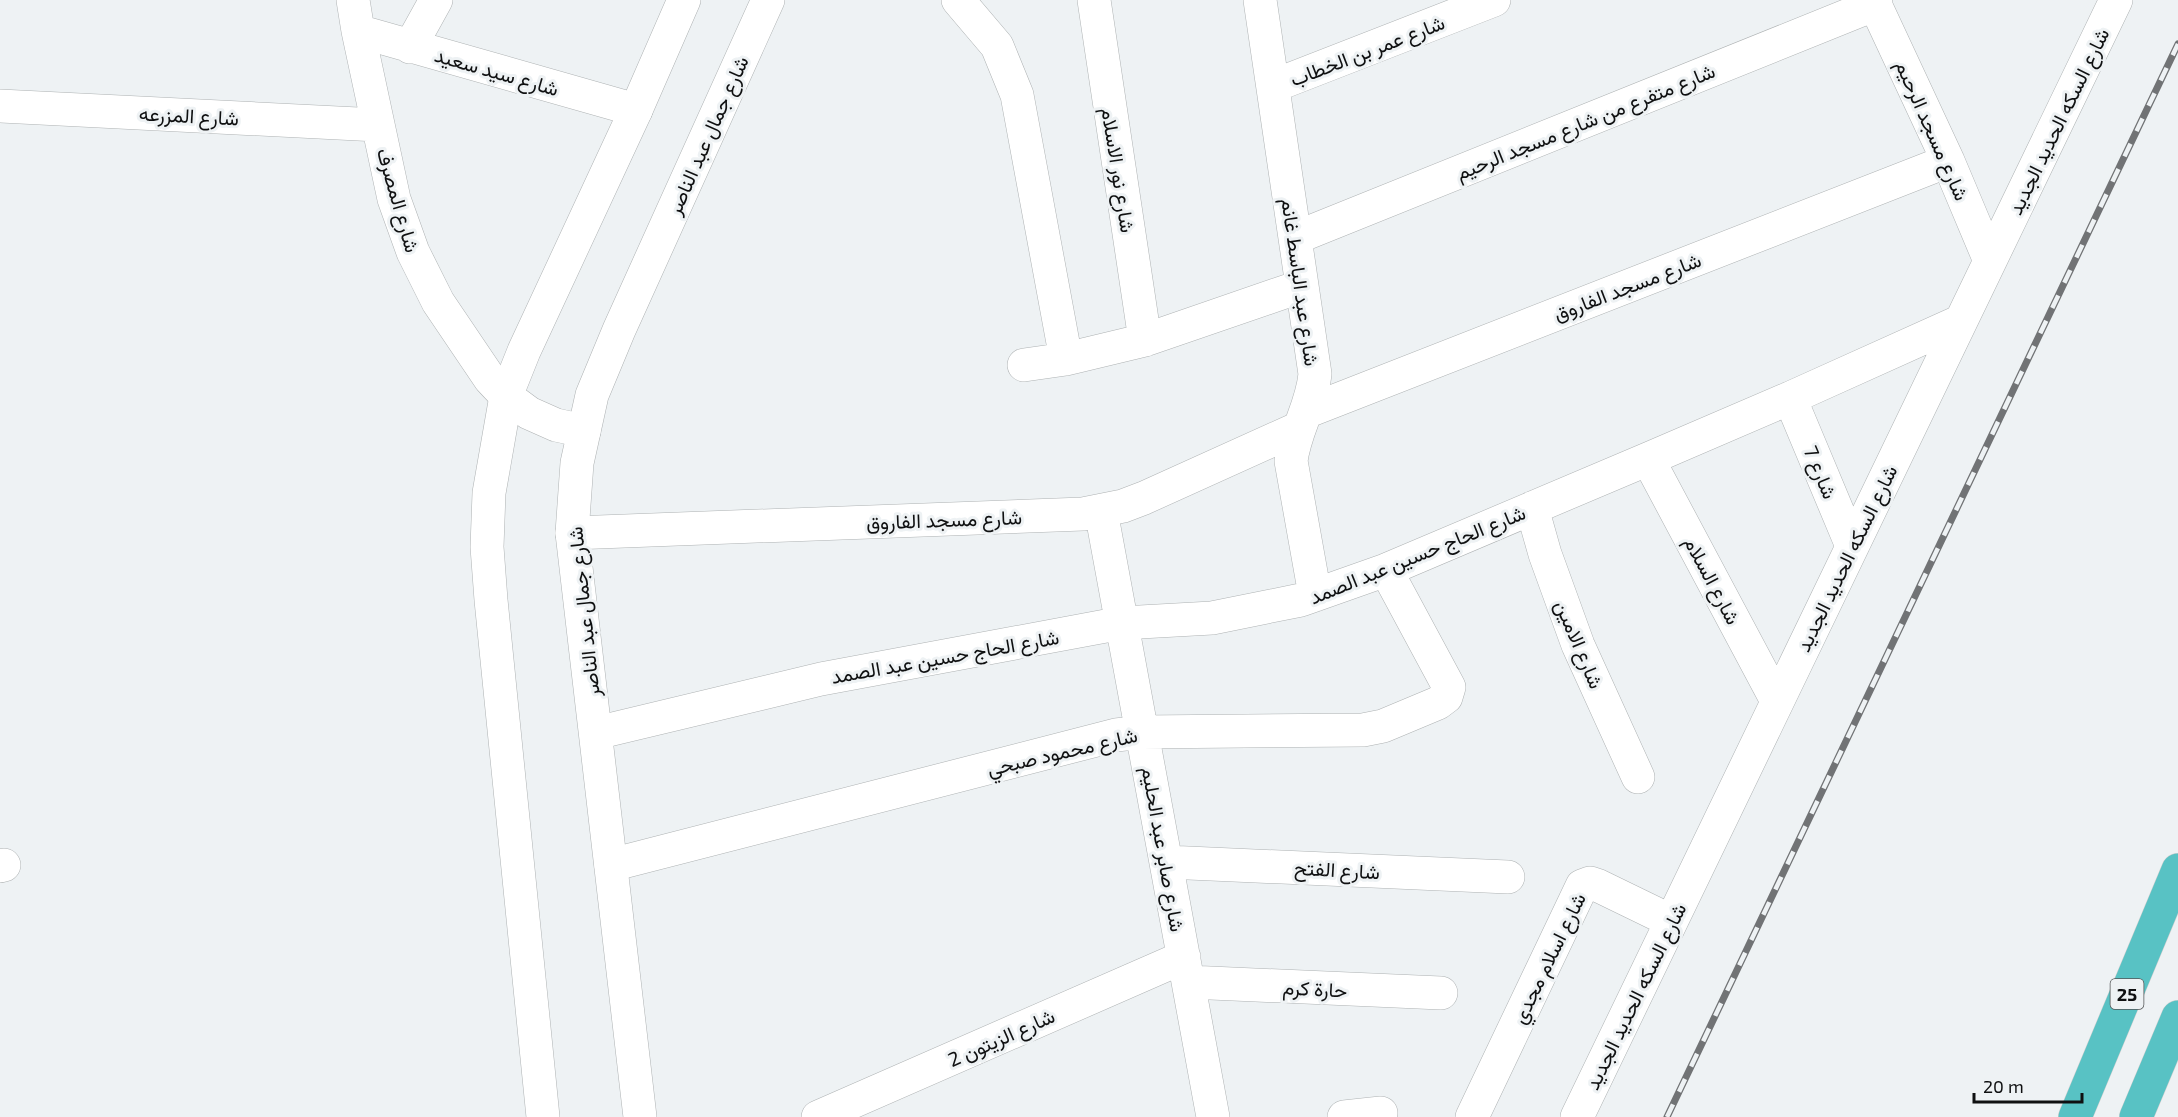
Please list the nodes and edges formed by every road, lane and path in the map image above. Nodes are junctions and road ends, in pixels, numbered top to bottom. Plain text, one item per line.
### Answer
1 (436, 0) edge
2 (684, 0) edge
3 (768, 0) edge
4 (958, 0) edge
5 (1094, 0) edge
6 (1260, 0) edge
7 (1494, 0) edge
8 (2116, 0) edge
9 (1875, 2) edge
10 (355, 16) edge
11 (410, 47) junction
12 (1273, 86) junction
13 (0, 106) edge
14 (636, 110) junction
15 (378, 125) junction
16 (1948, 161) junction
17 (1295, 238) junction
18 (1990, 261) junction
19 (1302, 286) junction
20 (1961, 321) junction
21 (1145, 340) junction
22 (1066, 359) junction
23 (1024, 365) dead end
24 (506, 396) junction
25 (1790, 398) junction
26 (1303, 420) junction
27 (584, 431) junction
28 (1648, 459) junction
29 (1532, 508) junction
30 (1101, 511) junction
31 (572, 533) junction
32 (1852, 546) junction
33 (1386, 570) junction
34 (1315, 595) junction
35 (1122, 623) junction
36 (1778, 701) junction
37 (1142, 732) junction
38 (596, 733) junction
39 (1638, 777) dead end
40 (1166, 862) junction
41 (611, 865) junction
42 (2178, 870) edge
43 (1508, 877) dead end
44 (1671, 921) junction
45 (1186, 969) junction
46 (1441, 993) dead end
47 (2178, 1017) edge
48 (1381, 1113) dead end
49 (1205, 1114) edge
50 (543, 1117) edge
51 (640, 1117) edge
52 (818, 1117) edge
53 (1344, 1117) edge
54 (1472, 1117) edge
55 (1577, 1117) edge
56 (2075, 1117) edge
57 (2136, 1117) edge

1 - 11 street
2 - 14 street
3 - 27 street, شارع جمال عبد الناصر
4 - 22 street
5 - 21 street, شارع نور الاسلام
6 - 12 street, شارع عبد الباسط غانم
7 - 12 street, شارع عمر بن الخطاب
8 - 18 street, شارع السكه الحديد الجديد
9 - 16 street, شارع مسجد الرحيم
9 - 17 street, شارع متفرع من شارع مسجد الرحيم
10 - 11 street, شارع سيد سعيد
10 - 15 street, شارع المصرف
11 - 14 street, شارع سيد سعيد
12 - 17 street, شارع عبد الباسط غانم
13 - 15 street, شارع المزرعه
14 - 24 street
15 - 24 street, شارع المصرف
16 - 18 street, شارع مسجد الرحيم
16 - 26 street, شارع مسجد الفاروق
17 - 19 street, شارع عبد الباسط غانم
18 - 20 street, شارع السكه الحديد الجديد
19 - 21 street
19 - 26 street, شارع عبد الباسط غانم
20 - 25 street, شارع الحاج حسين عبد الصمد
20 - 32 street, شارع السكه الحديد الجديد
21 - 22 street
22 - 23 street
24 - 27 street, شارع المصرف
24 - 50 street
25 - 28 street, شارع الحاج حسين عبد الصمد
25 - 32 street, شارع 7
26 - 30 street, شارع مسجد الفاروق
26 - 34 street, شارع عبد الباسط غانم
27 - 31 street, شارع جمال عبد الناصر
28 - 29 street, شارع الحاج حسين عبد الصمد
28 - 36 street, شارع السلام
29 - 33 street, شارع الحاج حسين عبد الصمد
29 - 39 street, شارع الامين
30 - 31 street, شارع مسجد الفاروق
30 - 35 street, شارع صابر عبد الحليم
31 - 38 street, شارع جمال عبد الناصر
32 - 36 street, شارع السكه الحديد الجديد
33 - 34 street, شارع الحاج حسين عبد الصمد
33 - 37 street, شارع محمود صبحي
34 - 35 street, شارع الحاج حسين عبد الصمد
35 - 37 street, شارع صابر عبد الحليم
35 - 38 street, شارع الحاج حسين عبد الصمد
36 - 44 street, شارع السكه الحديد الجديد
37 - 40 street, شارع صابر عبد الحليم
37 - 41 street, شارع محمود صبحي
38 - 41 street, شارع جمال عبد الناصر
40 - 43 street, شارع الفتح
40 - 45 street, شارع صابر عبد الحليم
41 - 51 street, شارع جمال عبد الناصر
42 - 56 highway, 25
44 - 54 street, شارع اسلام مجدي
44 - 55 street, شارع السكه الحديد الجديد
45 - 46 street, حارة كرم
45 - 49 street, شارع صابر عبد الحليم
45 - 52 street, شارع الزيتون 2
47 - 57 highway
48 - 53 street

